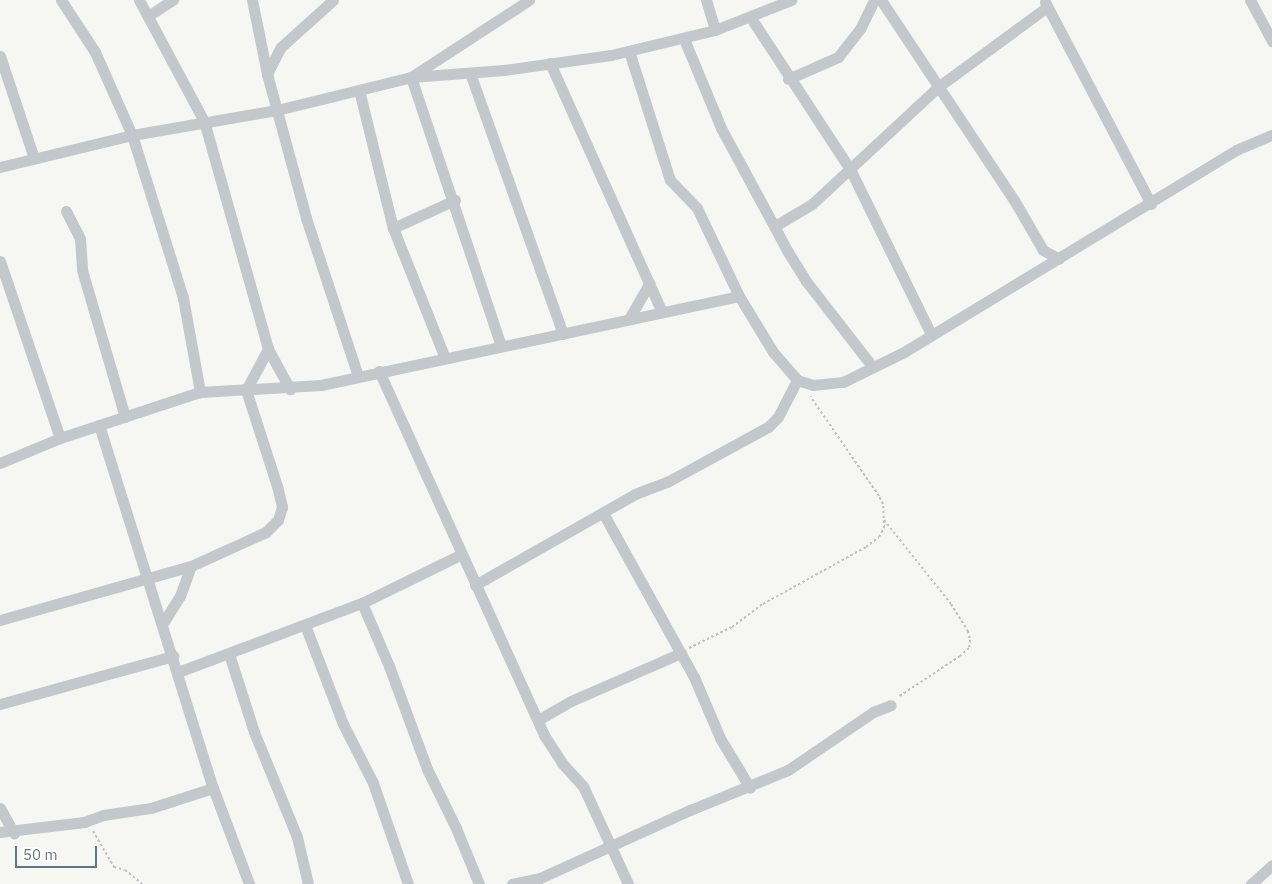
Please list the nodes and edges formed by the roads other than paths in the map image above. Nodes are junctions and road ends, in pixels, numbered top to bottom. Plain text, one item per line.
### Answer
1 (61, 0) edge
2 (140, 0) edge
3 (173, 0) edge
4 (252, 0) edge
5 (333, 0) edge
6 (529, 0) edge
7 (706, 0) edge
8 (874, 0) edge
9 (881, 0) edge
10 (1250, 0) edge
11 (788, 1) edge
12 (1046, 3) edge
13 (148, 16) junction
14 (751, 18) junction
15 (715, 30) junction
16 (1271, 38) edge
17 (684, 39) junction
18 (629, 51) junction
19 (0, 56) edge
20 (550, 63) junction
21 (470, 73) junction
22 (267, 74) junction
23 (411, 77) junction
24 (788, 79) junction
25 (938, 87) junction
26 (359, 90) junction
27 (277, 110) junction
28 (204, 121) junction
29 (132, 135) junction
30 (1272, 135) edge
31 (34, 158) junction
32 (0, 167) edge
33 (851, 171) junction
34 (454, 200) junction
35 (1152, 204) junction
36 (66, 211) dead end
37 (775, 226) junction
38 (393, 228) junction
39 (1043, 250) junction
40 (1059, 259) junction
41 (0, 261) edge
42 (1038, 270) junction
43 (650, 283) junction
44 (739, 296) junction
45 (662, 312) junction
46 (630, 317) junction
47 (563, 334) junction
48 (931, 334) junction
49 (501, 346) junction
50 (268, 349) junction
51 (445, 358) junction
52 (872, 366) junction
53 (378, 372) junction
54 (358, 376) junction
55 (797, 380) junction
56 (809, 387) junction
57 (290, 389) junction
58 (246, 390) junction
59 (200, 392) junction
60 (788, 401) junction
61 (125, 417) junction
62 (99, 425) junction
63 (60, 438) junction
64 (0, 463) edge
65 (603, 514) junction
66 (460, 555) junction
67 (191, 566) junction
68 (146, 579) junction
69 (475, 585) junction
70 (362, 603) junction
71 (0, 620) edge
72 (163, 623) junction
73 (305, 625) junction
74 (681, 653) junction
75 (229, 654) junction
76 (173, 656) junction
77 (178, 672) junction
78 (0, 704) edge
79 (891, 705) road end
80 (538, 720) junction
81 (212, 788) junction
82 (750, 788) junction
83 (0, 808) edge
84 (0, 832) edge
85 (14, 833) junction
86 (611, 845) junction
87 (1269, 873) edge
88 (249, 884) edge
89 (308, 884) edge
90 (408, 884) edge
91 (479, 884) edge
92 (512, 884) edge
93 (628, 884) edge
94 (1251, 884) edge

1 - 29 street
2 - 13 street
3 - 13 street
4 - 22 street
5 - 22 street
6 - 23 street
7 - 15 street
8 - 24 street
9 - 25 street
10 - 16 street
11 - 14 street
12 - 25 street
12 - 35 street
13 - 28 street
14 - 15 street
14 - 24 street
15 - 17 street
17 - 18 street
17 - 37 street
18 - 20 street
18 - 44 street
19 - 31 street
20 - 21 street
20 - 43 street
21 - 23 street
21 - 47 street
22 - 27 street
23 - 26 street
23 - 34 street
24 - 33 street
25 - 33 street
25 - 39 street
26 - 27 street
26 - 38 street
27 - 28 street
27 - 54 street
28 - 29 street
28 - 50 street
29 - 31 street
29 - 59 street
30 - 35 street
31 - 32 street
33 - 37 street
33 - 48 street
34 - 38 street
34 - 49 street
35 - 40 street
36 - 61 street
37 - 52 street
38 - 51 street
39 - 40 street
39 - 42 street
40 - 42 street
41 - 63 street
42 - 48 street
43 - 45 street
43 - 46 street
44 - 45 street
44 - 55 street
45 - 46 street
46 - 47 street
47 - 49 street
48 - 52 street
49 - 51 street
50 - 57 street
50 - 58 street
51 - 53 street
52 - 56 street
53 - 54 street
53 - 66 street
54 - 57 street
55 - 56 street
55 - 60 street
56 - 60 street
57 - 58 street
58 - 59 street
58 - 67 street
59 - 61 street
60 - 65 street
61 - 62 street
62 - 63 street
62 - 68 street
63 - 64 street
65 - 69 street
65 - 74 street
66 - 69 street
66 - 70 street
67 - 68 street
67 - 72 street
68 - 71 street
68 - 72 street
69 - 80 street
70 - 73 street
70 - 91 street
72 - 76 street
73 - 75 street
73 - 90 street
74 - 80 street
74 - 82 street
75 - 77 street
75 - 89 street
76 - 77 street
76 - 78 street
77 - 81 street
79 - 82 street
80 - 86 street
81 - 85 street
81 - 88 street
82 - 86 street
83 - 85 street
84 - 85 street
86 - 92 street
86 - 93 street
87 - 94 street

